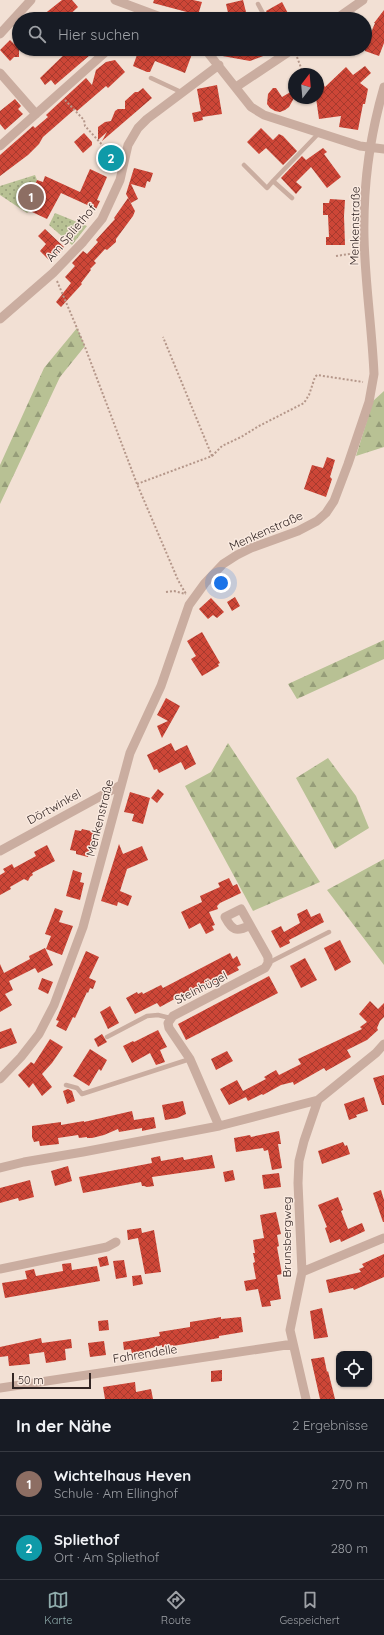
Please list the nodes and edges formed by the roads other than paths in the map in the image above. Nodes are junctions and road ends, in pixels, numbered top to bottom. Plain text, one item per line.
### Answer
1 (31, 0) edge
2 (363, 0) edge
3 (119, 1) edge
4 (258, 4) dead end
5 (20, 12) edge
6 (148, 12) edge
7 (262, 12) edge
8 (346, 12) edge
9 (12, 21) edge
10 (0, 34) edge
11 (101, 56) edge
12 (211, 56) edge
13 (280, 56) edge
14 (219, 65) junction
15 (0, 73) edge
16 (151, 78) dead end
17 (236, 87) junction
18 (384, 87) edge
19 (181, 92) junction
20 (36, 114) junction
21 (319, 133) junction
22 (0, 146) edge
23 (370, 147) junction
24 (384, 149) edge
25 (244, 166) dead end
26 (273, 181) junction
27 (292, 198) dead end
28 (0, 319) edge
29 (121, 785) junction
30 (0, 851) edge
31 (250, 925) dead end
32 (329, 932) dead end
33 (268, 963) junction
34 (170, 1018) junction
35 (107, 1037) dead end
36 (384, 1044) edge
37 (190, 1059) junction
38 (0, 1079) edge
39 (66, 1085) dead end
40 (318, 1100) junction
41 (219, 1126) junction
42 (0, 1168) edge
43 (384, 1238) edge
44 (116, 1242) dead end
45 (0, 1269) edge
46 (302, 1272) junction
47 (293, 1344) junction
48 (0, 1388) edge
49 (306, 1399) edge

1 - 5 street
2 - 8 street
3 - 6 street
4 - 7 lane
9 - 10 street
11 - 20 street
12 - 14 street
13 - 17 street
14 - 17 street
14 - 19 street, Am Spliethof
15 - 20 street
16 - 19 lane
17 - 21 street
18 - 23 street, Menkenstraße
19 - 28 street, Am Spliethof
20 - 22 street
21 - 23 street
21 - 26 lane
23 - 24 street
23 - 29 street, Menkenstraße
25 - 26 lane
26 - 27 lane
29 - 30 street, Dörtwinkel
29 - 38 street, Menkenstraße
31 - 33 street
32 - 33 lane
33 - 34 street, Steinhügel
34 - 35 lane
34 - 37 street, Steinhügel
36 - 40 street
37 - 39 lane
37 - 41 street, Steinhügel
40 - 41 street
40 - 46 street, Brunsbergweg
41 - 42 street
43 - 46 street
44 - 45 street
46 - 47 street, Brunsbergweg
47 - 48 street, Fahrendelle
47 - 49 street, Brunsbergweg

